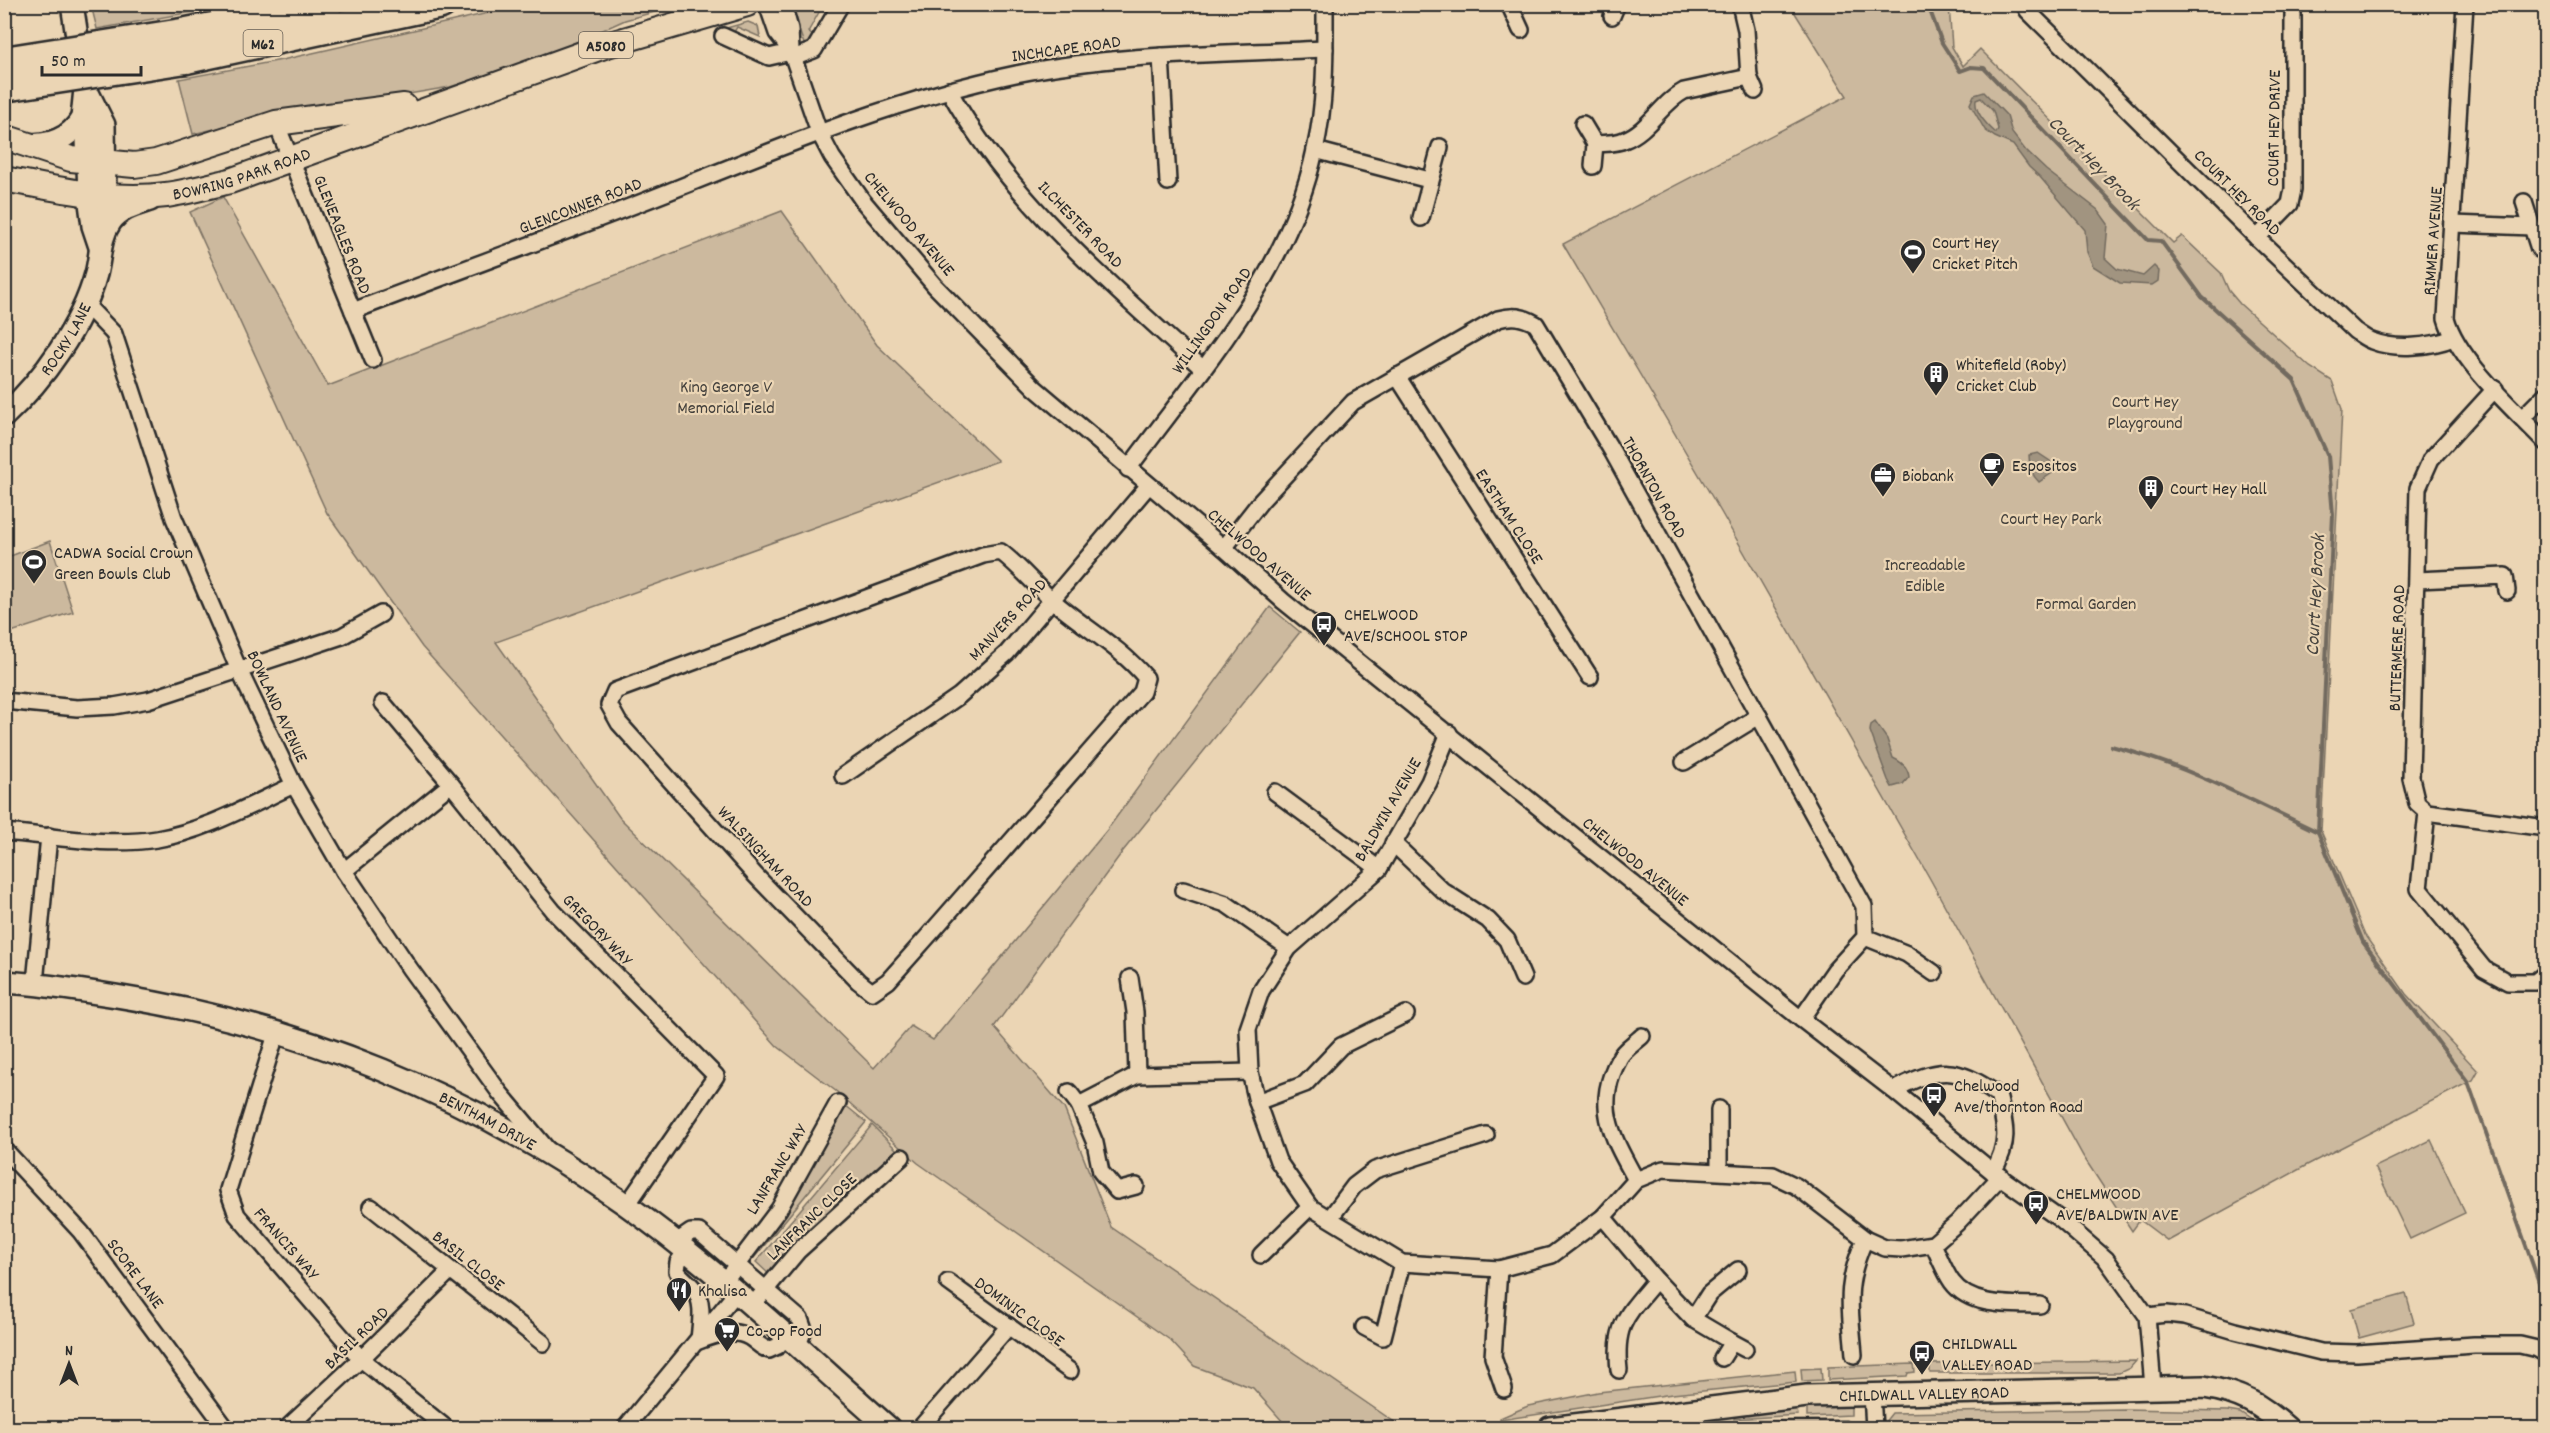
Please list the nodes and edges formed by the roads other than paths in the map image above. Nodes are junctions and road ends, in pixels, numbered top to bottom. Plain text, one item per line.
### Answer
1 (72, 4) edge
2 (328, 4) edge
3 (441, 4) edge
4 (747, 4) edge
5 (767, 4) edge
6 (783, 4) edge
7 (841, 4) edge
8 (1325, 4) edge
9 (1740, 4) edge
10 (2024, 4) edge
11 (2293, 4) edge
12 (2465, 4) edge
13 (1510, 5) edge
14 (1521, 30) dead end
15 (723, 36) dead end
16 (184, 46) junction
17 (1325, 49) junction
18 (792, 54) junction
19 (1161, 56) junction
20 (4, 61) edge
21 (4, 87) edge
22 (85, 89) junction
23 (949, 90) junction
24 (468, 93) junction
25 (82, 118) junction
26 (276, 123) junction
27 (1583, 124) dead end
28 (819, 132) junction
29 (15, 141) edge
30 (1595, 144) junction
31 (1440, 147) dead end
32 (1315, 150) junction
33 (291, 159) junction
34 (97, 162) junction
35 (1593, 166) dead end
36 (4, 180) edge
37 (1429, 180) junction
38 (1168, 182) dead end
39 (97, 195) junction
40 (165, 195) junction
41 (2524, 202) dead end
42 (1421, 218) dead end
43 (2453, 224) junction
44 (108, 225) junction
45 (2532, 227) junction
46 (2257, 238) junction
47 (100, 247) junction
48 (2539, 249) dead end
49 (85, 304) junction
50 (353, 311) junction
51 (2453, 338) junction
52 (373, 360) dead end
53 (1203, 369) junction
54 (1397, 376) junction
55 (2495, 389) junction
56 (2546, 394) edge
57 (4, 416) edge
58 (2522, 418) junction
59 (2546, 443) edge
60 (1128, 469) junction
61 (1148, 486) junction
62 (1224, 548) junction
63 (2417, 580) junction
64 (2507, 591) dead end
65 (1052, 600) junction
66 (381, 614) dead end
67 (239, 670) junction
68 (1590, 677) dead end
69 (4, 701) edge
70 (383, 703) dead end
71 (1759, 716) junction
72 (1449, 733) junction
73 (1684, 762) dead end
74 (843, 776) dead end
75 (451, 784) junction
76 (294, 785) junction
77 (1275, 792) dead end
78 (2427, 812) junction
79 (2546, 828) edge
80 (4, 832) edge
81 (49, 836) junction
82 (1393, 843) junction
83 (1379, 869) junction
84 (344, 871) junction
85 (1183, 890) dead end
86 (1865, 937) junction
87 (1289, 948) junction
88 (1934, 972) dead end
89 (2546, 973) edge
90 (1130, 978) dead end
91 (1523, 978) dead end
92 (4, 982) edge
93 (35, 983) junction
94 (1406, 1014) dead end
95 (1801, 1019) junction
96 (277, 1031) junction
97 (1642, 1036) dead end
98 (1250, 1072) junction
99 (1137, 1075) junction
100 (1893, 1090) junction
101 (1069, 1092) dead end
102 (500, 1093) junction
103 (1257, 1102) junction
104 (838, 1103) dead end
105 (1079, 1105) junction
106 (1719, 1109) dead end
107 (489, 1119) junction
108 (1486, 1135) dead end
109 (4, 1149) edge
110 (551, 1154) junction
111 (902, 1157) dead end
112 (1719, 1170) junction
113 (1997, 1174) junction
114 (1636, 1180) junction
115 (1136, 1186) dead end
116 (627, 1205) junction
117 (1310, 1207) junction
118 (371, 1208) dead end
119 (1603, 1217) junction
120 (1330, 1218) junction
121 (1866, 1239) junction
122 (1934, 1244) junction
123 (681, 1247) junction
124 (1261, 1255) dead end
125 (1402, 1263) junction
126 (736, 1264) junction
127 (1499, 1269) junction
128 (1738, 1270) dead end
129 (450, 1271) junction
130 (1656, 1280) junction
131 (948, 1282) dead end
132 (765, 1291) junction
133 (737, 1295) junction
134 (2040, 1305) dead end
135 (2147, 1316) junction
136 (1693, 1319) junction
137 (1009, 1326) junction
138 (1364, 1327) dead end
139 (699, 1341) junction
140 (791, 1342) junction
141 (543, 1343) dead end
142 (2546, 1354) edge
143 (1854, 1355) dead end
144 (1722, 1358) dead end
145 (361, 1359) junction
146 (1619, 1370) dead end
147 (1070, 1371) dead end
148 (2154, 1387) junction
149 (1504, 1389) dead end
150 (1872, 1394) junction
151 (226, 1428) edge
152 (287, 1428) edge
153 (446, 1428) edge
154 (625, 1428) edge
155 (889, 1428) edge
156 (921, 1428) edge
157 (1550, 1428) edge
158 (1874, 1428) edge
159 (2287, 1428) edge

1 - 22 street
2 - 16 highway, M62
3 - 16 highway, M62
4 - 24 main road, BOWRING PARK ROAD / A5080
5 - 18 street
6 - 18 street
7 - 18 street
8 - 17 street, WILLINGDON ROAD
9 - 30 street
10 - 46 street, COURT HEY ROAD
11 - 46 street, COURT HEY DRIVE
12 - 43 street, RIMMER AVENUE
13 - 14 street
15 - 18 street
16 - 20 highway, M62, bridge
16 - 21 highway, M62, bridge
17 - 19 street, INCHCAPE ROAD
17 - 32 street, WILLINGDON ROAD
18 - 28 street, CHELWOOD AVENUE
19 - 23 street, INCHCAPE ROAD
19 - 38 street
22 - 25 street
22 - 34 street
23 - 28 street, INCHCAPE ROAD
23 - 53 street, ILCHESTER ROAD
24 - 26 main road, BOWRING PARK ROAD / A5080
24 - 33 main road, BOWRING PARK ROAD / A5080
25 - 29 street
25 - 34 street
26 - 33 street, GLENEAGLES ROAD
26 - 34 main road, BOWRING PARK ROAD / A5080
27 - 30 street
28 - 50 street, GLENCONNER ROAD
28 - 60 street, CHELWOOD AVENUE
29 - 34 main road, BOWRING PARK ROAD / A5080
30 - 35 street
31 - 37 street
32 - 37 street
32 - 53 street, WILLINGDON ROAD
33 - 40 main road, BOWRING PARK ROAD / A5080
33 - 50 street, GLENEAGLES ROAD
34 - 39 street
36 - 39 main road, BOWRING PARK ROAD / A5080
37 - 42 street
39 - 40 main road, BOWRING PARK ROAD / A5080
39 - 44 street
39 - 47 street
40 - 44 street
41 - 45 street
43 - 45 street
43 - 51 street, RIMMER AVENUE
44 - 47 street
45 - 48 street
46 - 51 street, COURT HEY ROAD
47 - 49 street, ROCKY LANE
49 - 57 street, ROCKY LANE
49 - 67 street, BOWLAND AVENUE
50 - 52 street, GLENEAGLES ROAD
51 - 55 street, RIMMER AVENUE
53 - 60 street, WILLINGDON ROAD
54 - 62 street, THORNTON ROAD
54 - 68 street, EASTHAM CLOSE
54 - 71 street, THORNTON ROAD
55 - 58 street, RIMMER AVENUE
55 - 63 street, BUTTERMERE ROAD
56 - 58 street
58 - 59 street, RIMMER AVENUE
60 - 61 street, CHELWOOD AVENUE
61 - 62 street, CHELWOOD AVENUE
61 - 65 street, MANVERS ROAD
62 - 72 street, CHELWOOD AVENUE
63 - 64 street
63 - 78 street, BUTTERMERE ROAD
65 - 65 street, WALSINGHAM ROAD
65 - 74 street, MANVERS ROAD
66 - 67 street
67 - 69 street
67 - 76 street, BOWLAND AVENUE
70 - 75 street
71 - 73 street
71 - 86 street, THORNTON ROAD
72 - 82 street, BALDWIN AVENUE
72 - 95 street, CHELWOOD AVENUE
75 - 84 street
75 - 116 street, GREGORY WAY
76 - 81 street
76 - 84 street, BOWLAND AVENUE
77 - 83 street
78 - 79 street
78 - 89 street
80 - 81 street
81 - 93 street
82 - 83 street, BALDWIN AVENUE
82 - 91 street
83 - 87 street, BALDWIN AVENUE
84 - 102 street, BOWLAND AVENUE
85 - 87 street
86 - 88 street
86 - 95 street
87 - 98 street, BALDWIN AVENUE
90 - 99 street
92 - 93 street, BENTHAM DRIVE
93 - 96 street, BENTHAM DRIVE
94 - 103 street
95 - 100 street, CHELWOOD AVENUE
96 - 107 street, BENTHAM DRIVE
96 - 145 street, FRANCIS WAY
97 - 114 street
98 - 99 street
98 - 103 street, BALDWIN AVENUE
99 - 105 street
100 - 113 street, CHELWOOD AVENUE
100 - 113 street
101 - 105 street
102 - 107 street
102 - 110 street, BOWLAND AVENUE
103 - 117 street, BALDWIN AVENUE
104 - 126 street, LANFRANC WAY
105 - 115 street
106 - 112 street
107 - 110 street, BENTHAM DRIVE
108 - 120 street
109 - 151 street, SCORE LANE
110 - 116 street, BENTHAM DRIVE
111 - 132 street, LANFRANC CLOSE
112 - 114 street, BALDWIN AVENUE
112 - 121 street, BALDWIN AVENUE
113 - 122 street
113 - 135 street, CHELWOOD AVENUE
114 - 119 street, BALDWIN AVENUE
116 - 123 street, BENTHAM DRIVE
117 - 120 street, BALDWIN AVENUE
117 - 124 street
118 - 129 street, BASIL CLOSE
119 - 127 street, BALDWIN AVENUE
119 - 130 street
120 - 125 street, BALDWIN AVENUE
121 - 122 street, BALDWIN AVENUE
121 - 143 street
122 - 134 street
123 - 126 street
123 - 133 street, BENTHAM DRIVE
123 - 139 street
125 - 127 street, BALDWIN AVENUE
125 - 138 street
126 - 132 street
126 - 133 street, LANFRANC WAY
127 - 149 street
128 - 136 street
129 - 141 street, BASIL CLOSE
129 - 145 street, BASIL ROAD
130 - 136 street
130 - 146 street
131 - 137 street, DOMINIC CLOSE
132 - 133 street, LANFRANC CLOSE
132 - 140 street
133 - 139 street
133 - 140 street, BENTHAM DRIVE
135 - 142 street
135 - 148 street
136 - 144 street
137 - 147 street, DOMINIC CLOSE
137 - 156 street
139 - 140 street
139 - 154 street
140 - 155 street, BENTHAM DRIVE
145 - 152 street, BASIL ROAD
145 - 153 street, FRANCIS WAY
148 - 150 street, CHILDWALL VALLEY ROAD
148 - 159 street, CHILDWALL VALLEY ROAD
150 - 157 street, CHILDWALL VALLEY ROAD
150 - 158 street

